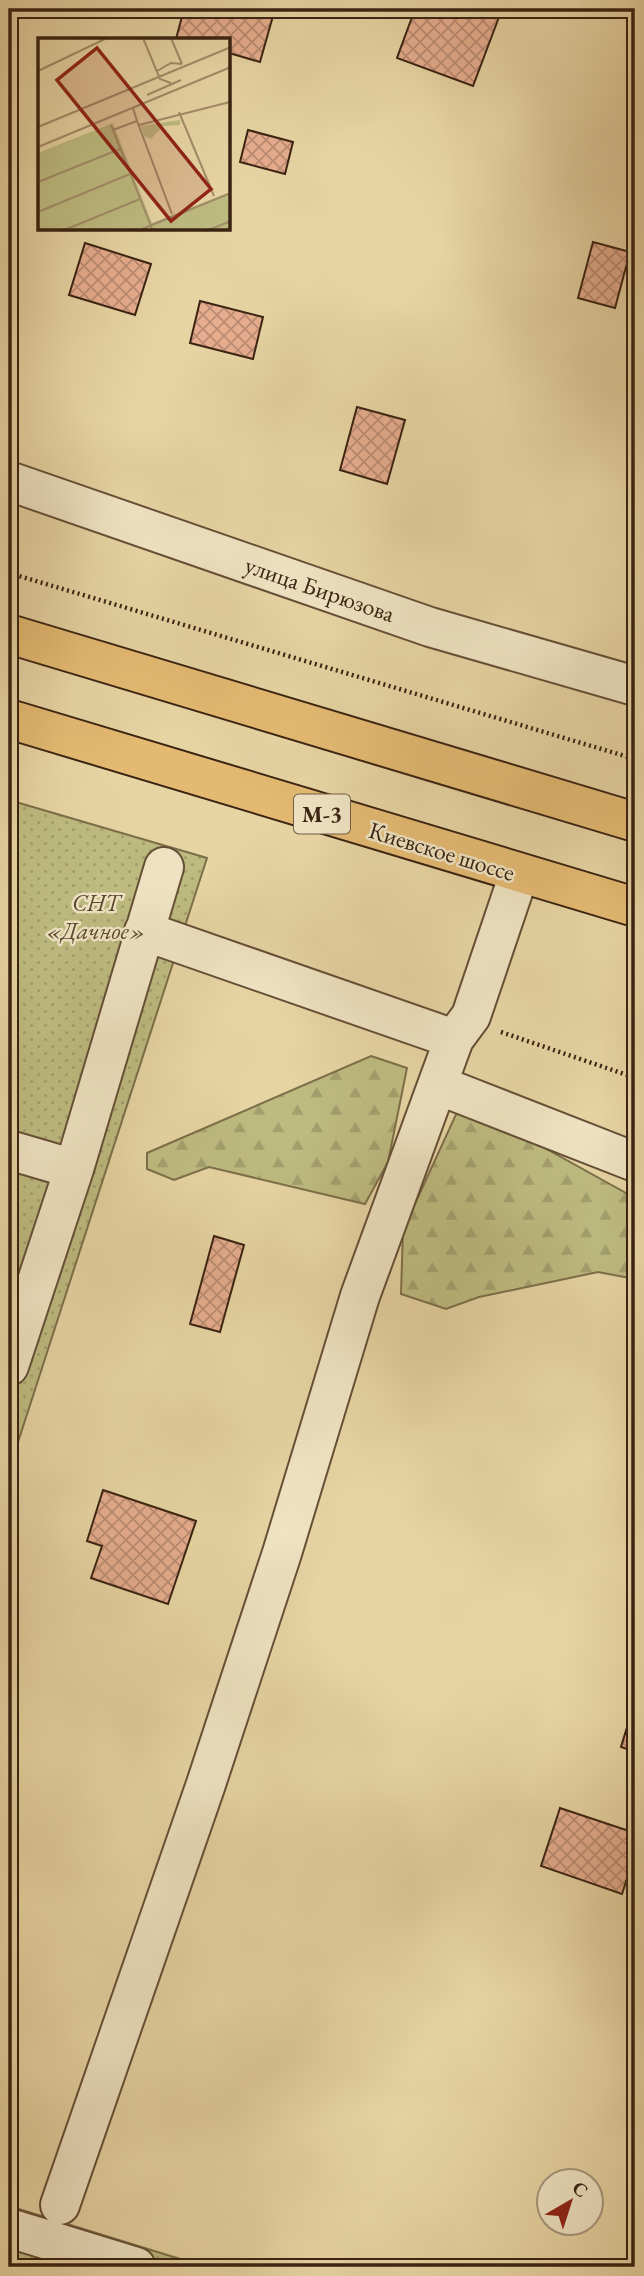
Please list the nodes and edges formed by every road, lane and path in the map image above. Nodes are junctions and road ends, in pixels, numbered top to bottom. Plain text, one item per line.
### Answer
1 (9, 481) edge
2 (9, 573) edge
3 (9, 634) edge
4 (635, 686) edge
5 (9, 719) edge
6 (635, 759) edge
7 (635, 822) edge
8 (163, 867) dead end
9 (519, 874) junction
10 (635, 907) edge
11 (144, 931) junction
12 (461, 1030) junction
13 (630, 1076) dead end
14 (438, 1085) junction
15 (9, 1150) edge
16 (635, 1162) edge
17 (74, 1170) junction
18 (9, 1366) edge
19 (60, 2205) dead end
20 (9, 2228) edge
21 (136, 2267) edge

1 - 4 street, улица Бирюзова
2 - 6 path
3 - 7 highway
5 - 9 highway, Киевское шоссе / М-3
8 - 11 street
9 - 10 highway, Киевское шоссе / М-3
9 - 12 street
11 - 12 street
11 - 17 street
12 - 13 path
12 - 14 street
14 - 16 street
14 - 19 street
15 - 17 street
17 - 18 street
20 - 21 street

